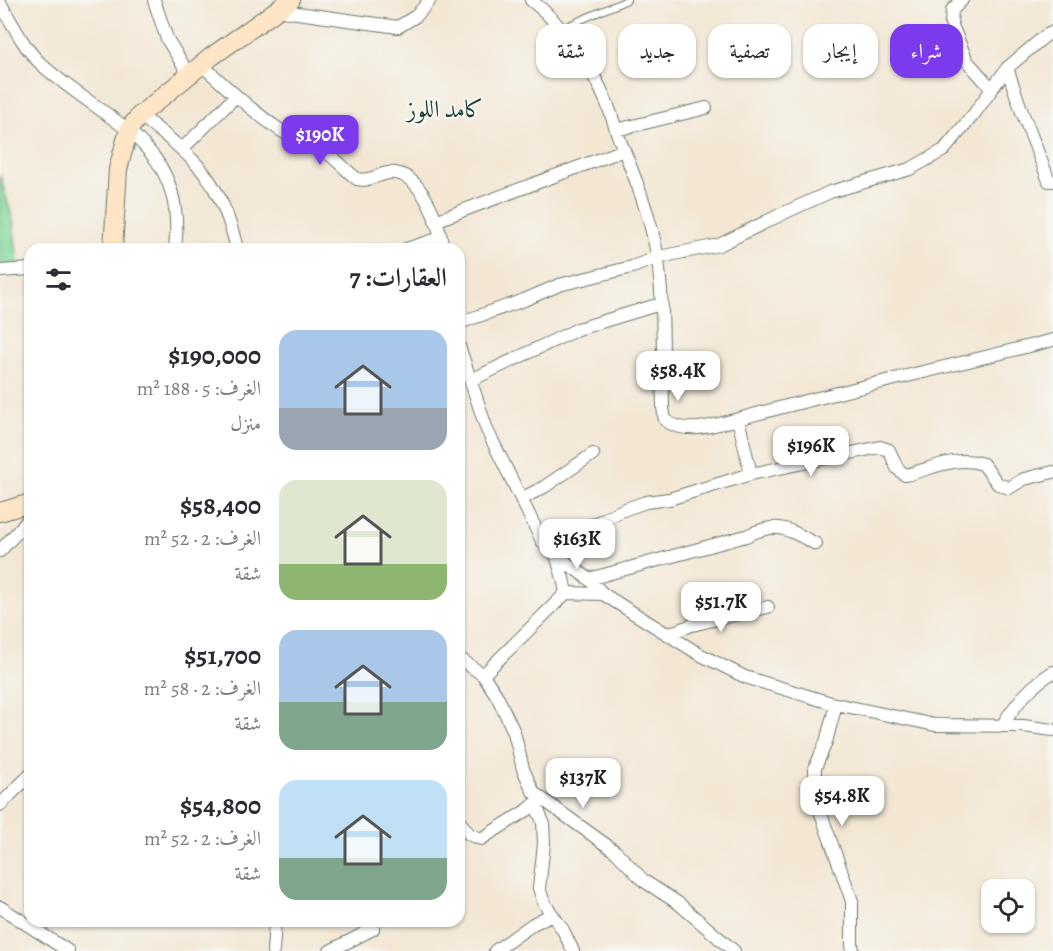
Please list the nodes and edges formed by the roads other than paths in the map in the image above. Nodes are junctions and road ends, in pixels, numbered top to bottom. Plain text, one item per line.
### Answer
1 (154, 0) edge
2 (430, 0) edge
3 (531, 0) edge
4 (627, 0) edge
5 (962, 0) edge
6 (0, 3) edge
7 (283, 5) edge
8 (556, 24) edge
9 (572, 24) edge
10 (1053, 32) edge
11 (1007, 68) junction
12 (196, 70) junction
13 (595, 78) edge
14 (993, 90) junction
15 (236, 96) junction
16 (706, 108) dead end
17 (134, 122) junction
18 (616, 130) junction
19 (182, 149) junction
20 (624, 150) junction
21 (1053, 181) edge
22 (435, 220) junction
23 (113, 243) edge
24 (176, 243) edge
25 (235, 243) edge
26 (442, 243) edge
27 (658, 257) junction
28 (24, 269) edge
29 (0, 270) edge
30 (660, 304) junction
31 (465, 321) edge
32 (1053, 340) edge
33 (465, 363) edge
34 (471, 380) junction
35 (738, 419) junction
36 (593, 454) dead end
37 (1053, 472) edge
38 (751, 474) junction
39 (521, 499) junction
40 (24, 505) edge
41 (0, 512) edge
42 (24, 525) edge
43 (542, 541) junction
44 (816, 544) dead end
45 (0, 551) edge
46 (556, 555) junction
47 (589, 579) junction
48 (566, 593) junction
49 (603, 594) junction
50 (768, 607) dead end
51 (668, 634) junction
52 (465, 662) edge
53 (1053, 672) edge
54 (483, 675) junction
55 (836, 704) junction
56 (1002, 726) junction
57 (1053, 730) edge
58 (24, 781) edge
59 (537, 801) junction
60 (0, 805) edge
61 (465, 829) edge
62 (0, 907) edge
63 (552, 914) junction
64 (24, 923) edge
65 (31, 927) edge
66 (275, 927) edge
67 (373, 929) dead end
68 (68, 951) edge
69 (273, 951) edge
70 (330, 951) edge
71 (495, 951) edge
72 (573, 951) edge
73 (734, 951) edge
74 (853, 951) edge

1 - 12 street
2 - 7 street
3 - 8 street
4 - 9 lane
5 - 14 street
6 - 17 street
7 - 12 main road
10 - 11 street
11 - 14 street
11 - 21 street
12 - 15 street
12 - 17 main road
13 - 18 street
14 - 27 street
15 - 19 street
15 - 22 street
16 - 18 street
17 - 19 street
17 - 23 main road
17 - 24 street
18 - 20 street
19 - 25 street
20 - 22 street
20 - 27 street
22 - 26 street
27 - 30 street
27 - 31 street
28 - 29 street
30 - 34 street
30 - 35 street
32 - 35 street
33 - 34 street
34 - 39 street
35 - 38 street
36 - 39 street
37 - 38 street
38 - 43 street
39 - 43 street
40 - 41 main road
42 - 45 street
43 - 46 street
44 - 47 street
46 - 47 street
46 - 48 street
47 - 49 street
48 - 49 street
48 - 54 street
49 - 51 street
50 - 51 street
51 - 55 street
52 - 54 street
53 - 56 street
54 - 59 street
55 - 56 street
55 - 74 street
56 - 57 street
58 - 60 street
59 - 61 street
59 - 63 street
59 - 73 street
62 - 64 street
63 - 71 street
63 - 72 street
65 - 68 street
66 - 69 street
67 - 70 street

